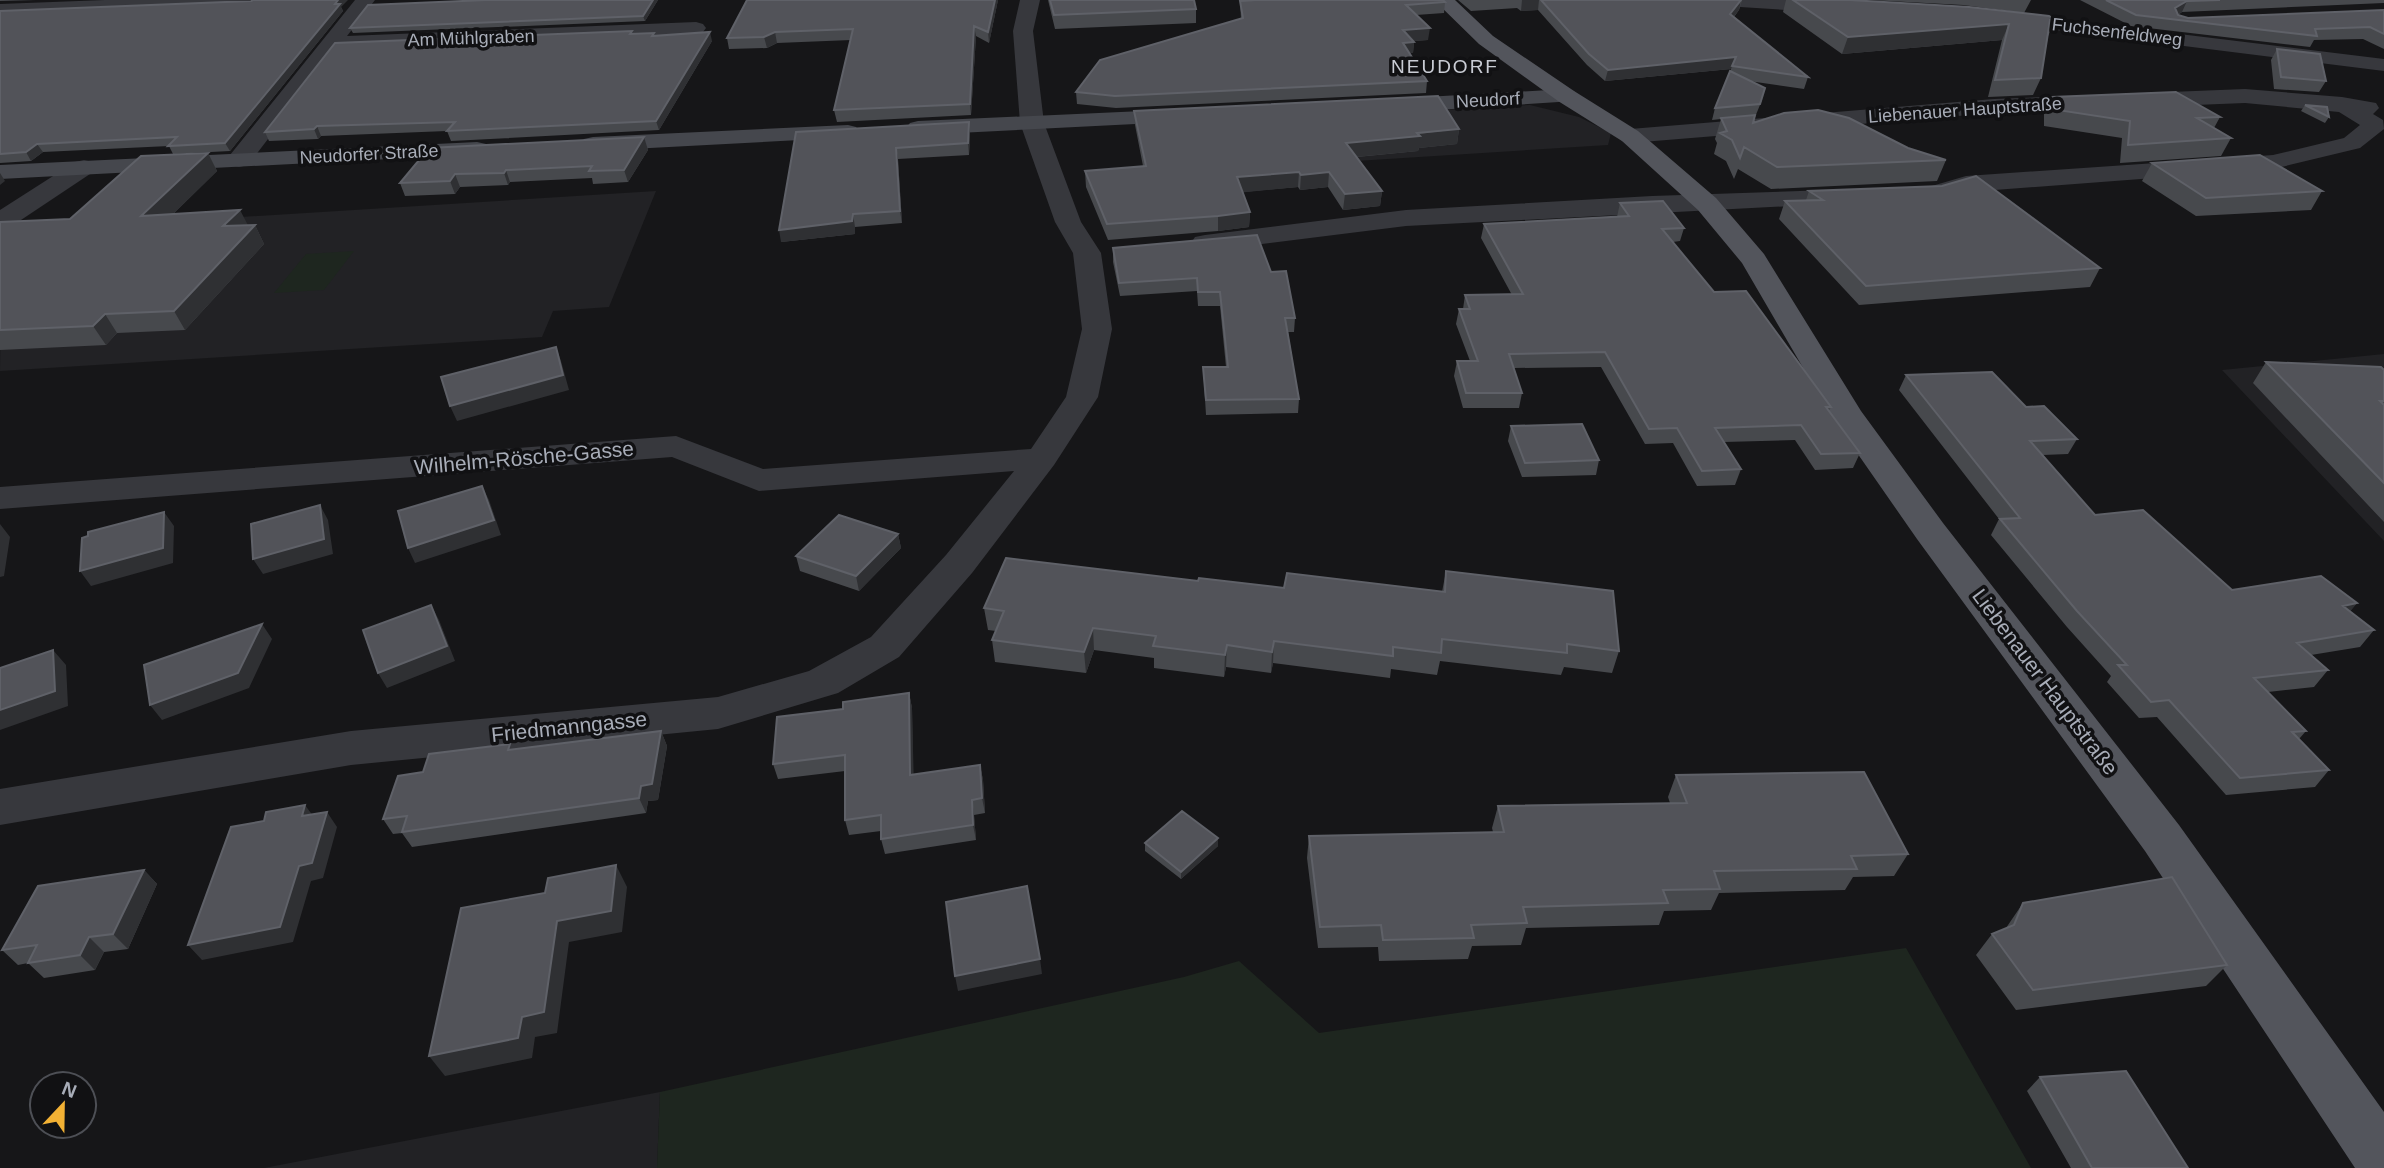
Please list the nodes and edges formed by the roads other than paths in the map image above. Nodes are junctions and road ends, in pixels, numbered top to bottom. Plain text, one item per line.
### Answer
1 (254, 0) edge
2 (365, 0) edge
3 (1030, 0) edge
4 (1444, 0) edge
5 (1724, 0) edge
6 (199, 1) edge
7 (1857, 8) edge
8 (10, 10) edge
9 (1977, 16) edge
10 (0, 21) edge
11 (2194, 21) edge
12 (172, 24) edge
13 (2072, 26) junction
14 (696, 29) dead end
15 (330, 43) junction
16 (2384, 65) edge
17 (1566, 96) junction
18 (1364, 107) edge
19 (1204, 115) edge
20 (2381, 120) edge
21 (1032, 123) junction
22 (893, 130) edge
23 (865, 131) edge
24 (1630, 136) junction
25 (573, 145) edge
26 (503, 148) edge
27 (239, 160) junction
28 (85, 167) junction
29 (0, 172) edge
30 (1907, 195) edge
31 (1880, 196) edge
32 (1707, 204) junction
33 (0, 222) edge
34 (1178, 245) edge
35 (1042, 458) junction
36 (0, 498) edge
37 (0, 807) edge
38 (2384, 1161) edge

1 - 6 street
2 - 15 street
3 - 21 street
4 - 17 main road, Liebenauer Hauptstraße
5 - 7 street
6 - 8 street
6 - 12 street
8 - 10 street
9 - 13 street, Fuchsenfeldweg
11 - 13 street
13 - 16 street, Fuchsenfeldweg
14 - 15 street, Am Mühlgraben
15 - 27 street
17 - 18 street, Neudorf
17 - 24 main road, Liebenauer Hauptstraße
19 - 21 street
20 - 24 street, Liebenauer Hauptstraße
20 - 30 street, Liebenauer Hauptstraße
21 - 22 street
21 - 35 street
23 - 25 street
24 - 32 main road, Liebenauer Hauptstraße
26 - 27 street, Neudorfer Straße
27 - 28 street, Neudorfer Straße
28 - 29 street, Neudorfer Straße
28 - 33 street
31 - 32 street
32 - 34 street
32 - 38 main road, Liebenauer Hauptstraße
35 - 36 street, Wilhelm-Rösche-Gasse
35 - 37 street, Friedmanngasse

